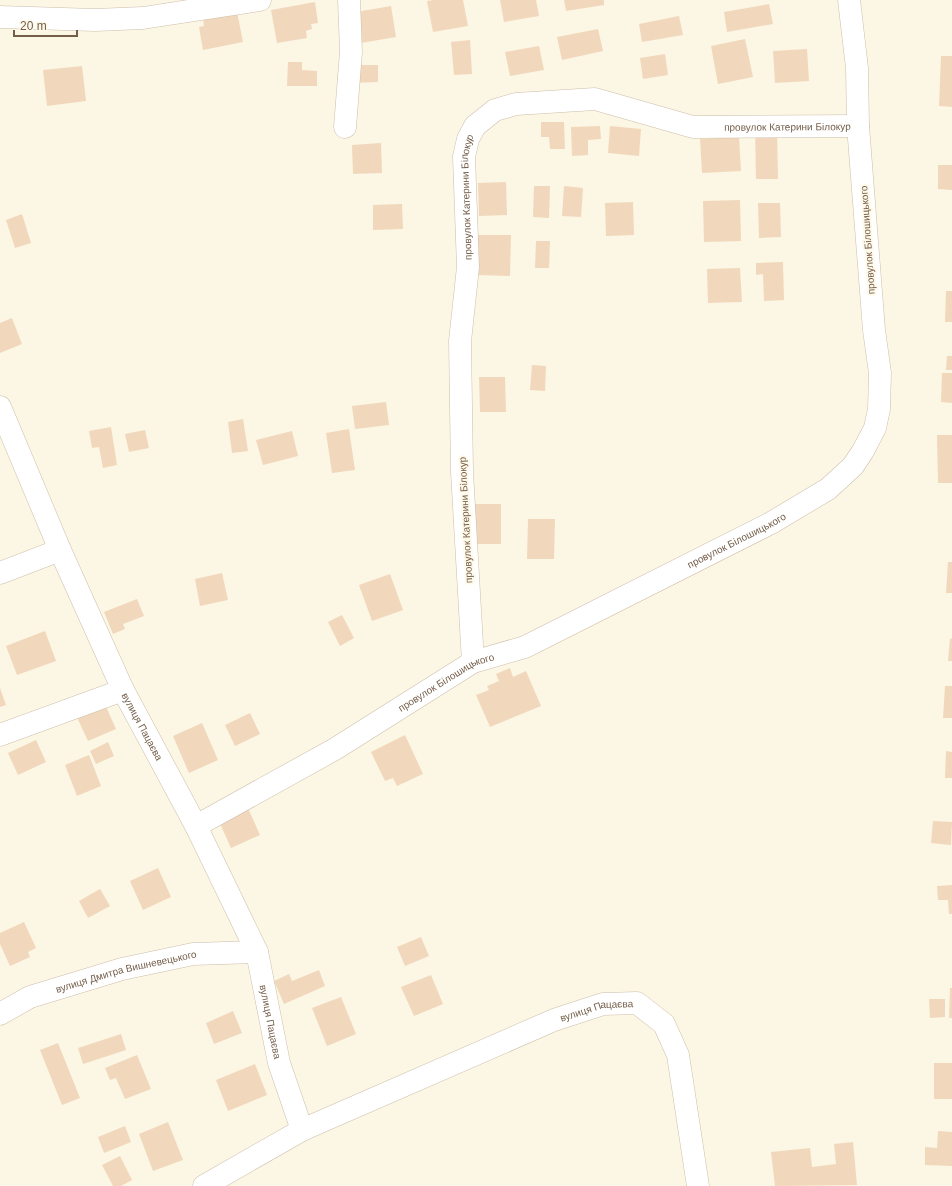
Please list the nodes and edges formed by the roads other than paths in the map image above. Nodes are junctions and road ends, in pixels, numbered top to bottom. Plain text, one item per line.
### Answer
1 (260, 0) edge
2 (349, 0) edge
3 (849, 0) edge
4 (0, 17) edge
5 (858, 126) junction
6 (345, 127) dead end
7 (0, 407) edge
8 (60, 550) junction
9 (0, 573) edge
10 (473, 662) junction
11 (123, 690) junction
12 (0, 735) edge
13 (196, 826) junction
14 (257, 952) junction
15 (0, 1014) edge
16 (302, 1130) junction
17 (204, 1186) edge
18 (698, 1186) edge

1 - 4 street
2 - 6 street
3 - 5 street, провулок Білошицького
5 - 10 street, провулок Білошицького
5 - 10 street, провулок Катерини Білокур
7 - 8 street, вулиця Пацаєва
8 - 9 street
8 - 11 street, вулиця Пацаєва
10 - 13 street, провулок Білошицького
11 - 12 street
11 - 13 street, вулиця Пацаєва
13 - 14 street, вулиця Пацаєва
14 - 15 street, вулиця Дмитра Вишневецького
14 - 16 street, вулиця Пацаєва
16 - 17 street
16 - 18 street, вулиця Пацаєва

